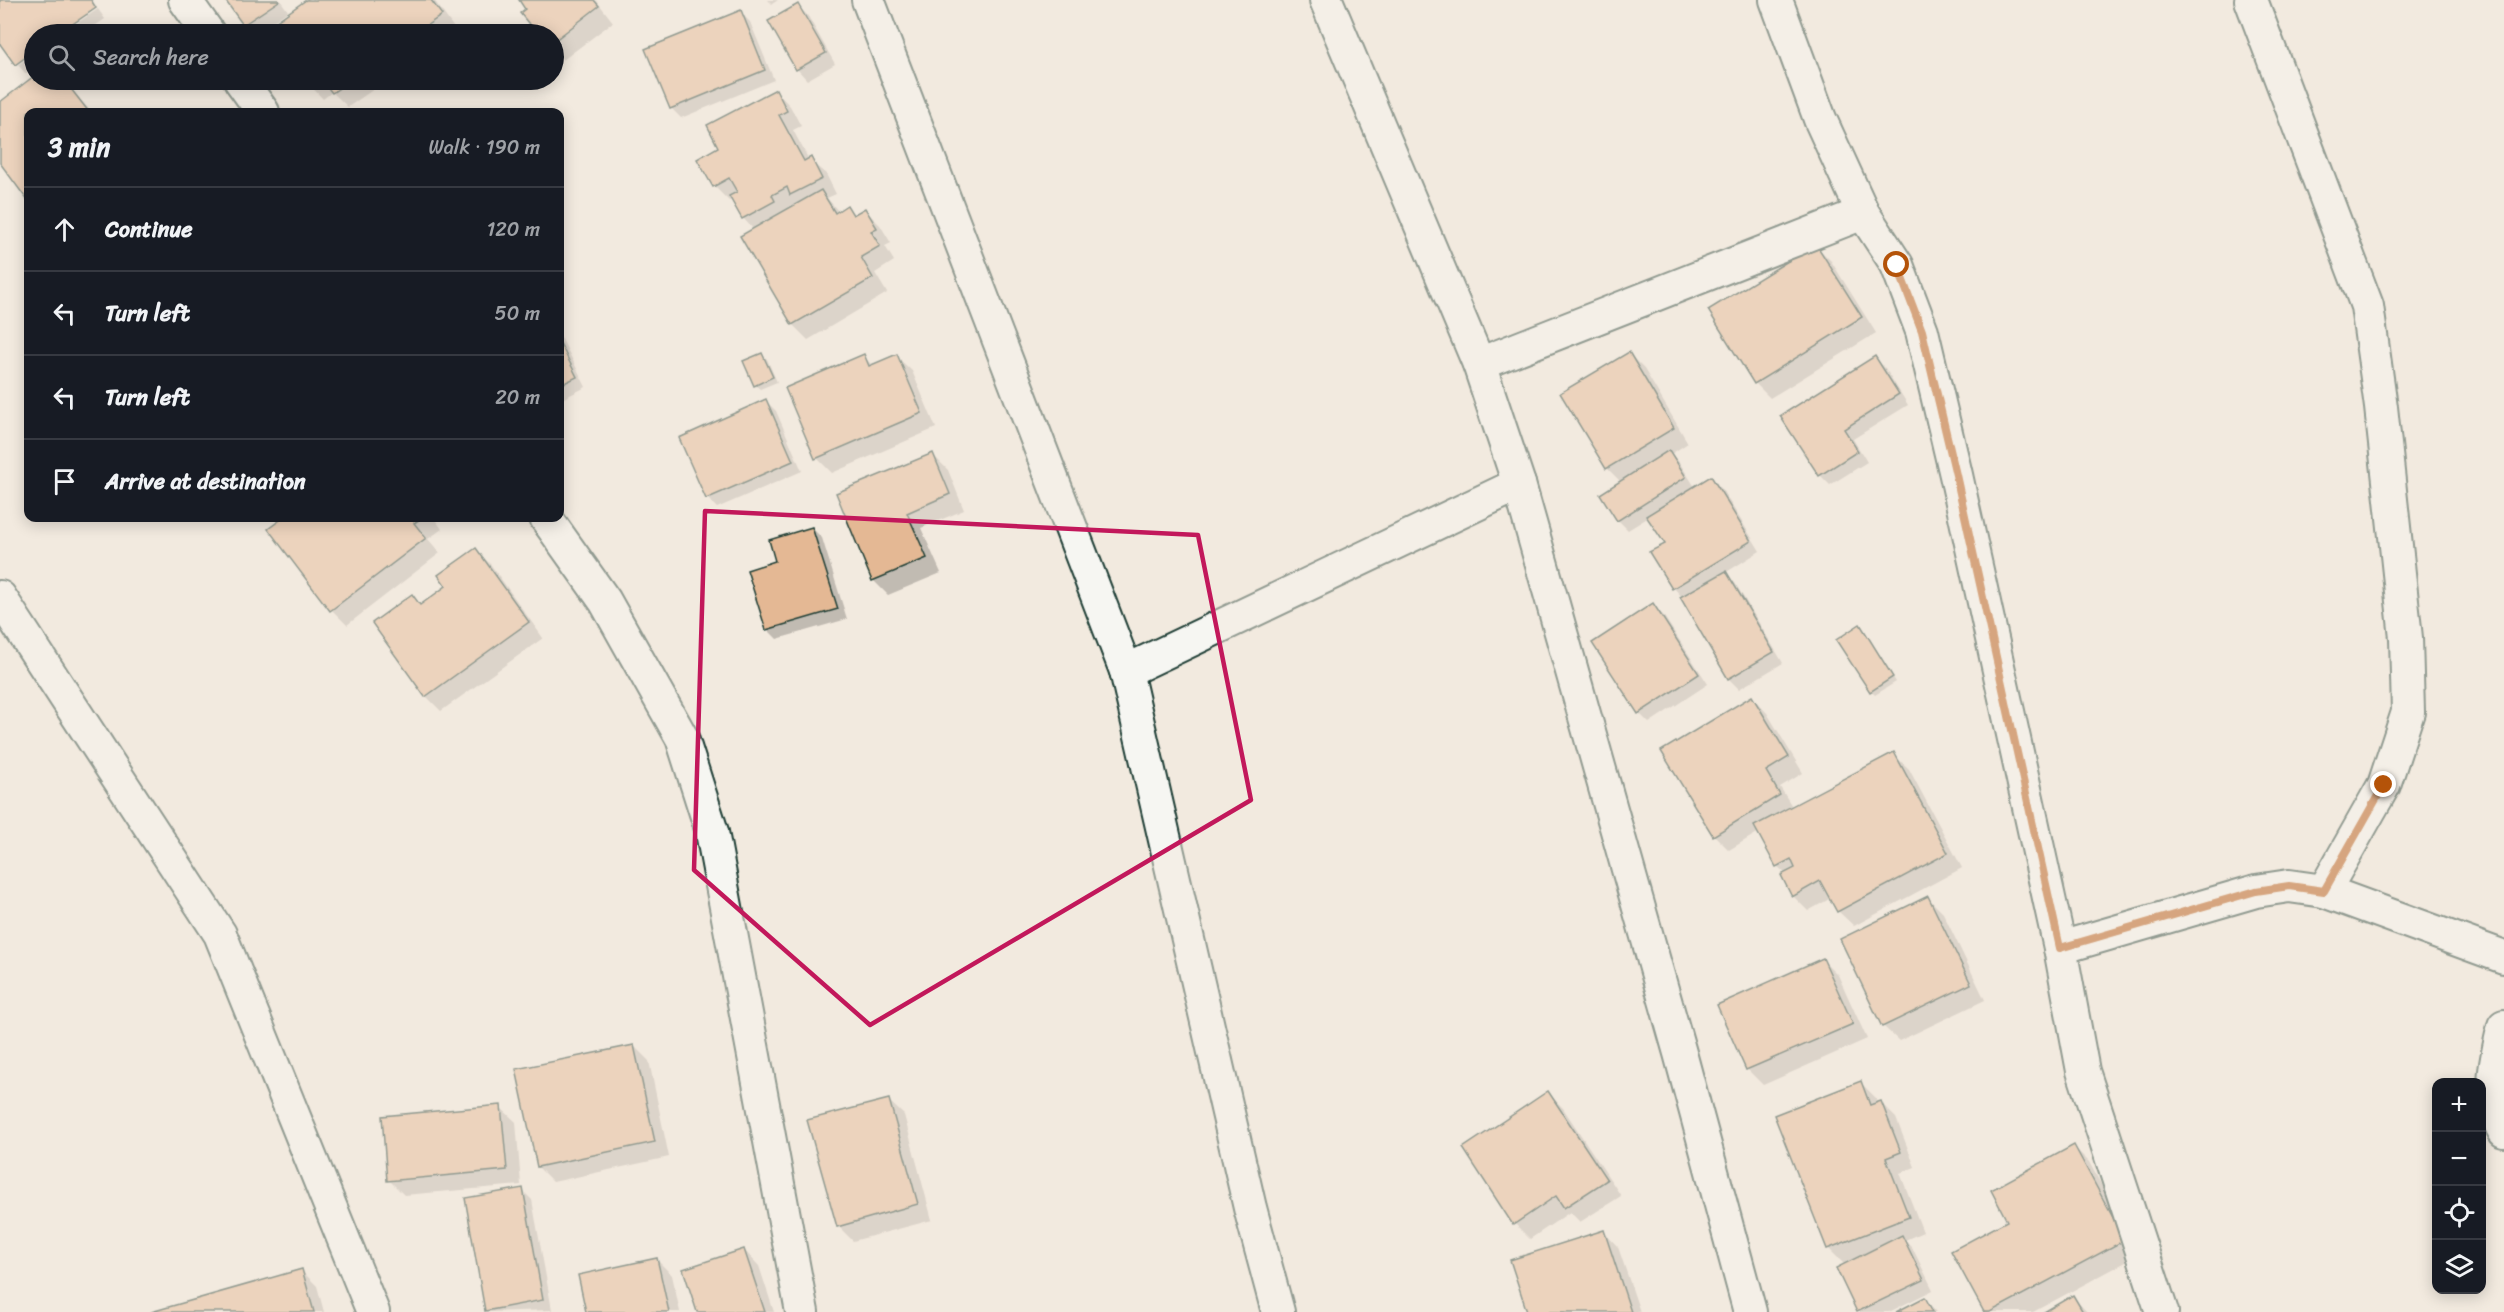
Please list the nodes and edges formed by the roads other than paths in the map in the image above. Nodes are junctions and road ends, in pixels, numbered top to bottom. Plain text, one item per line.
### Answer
1 (185, 0) edge
2 (868, 0) edge
3 (1326, 0) edge
4 (1776, 0) edge
5 (2251, 0) edge
6 (202, 24) edge
7 (247, 90) edge
8 (260, 108) edge
9 (1863, 213) junction
10 (1479, 364) junction
11 (1519, 484) junction
12 (549, 522) edge
13 (0, 597) edge
14 (1126, 671) junction
15 (2324, 891) junction
16 (2060, 948) junction
17 (2504, 957) edge
18 (2504, 1026) edge
19 (2504, 1131) edge
20 (373, 1312) edge
21 (802, 1312) edge
22 (1278, 1312) edge
23 (1750, 1312) edge
24 (2162, 1312) edge

1 - 6 street
2 - 14 street
3 - 10 street
4 - 9 street
5 - 15 street
7 - 8 street
9 - 10 street
9 - 16 street
10 - 11 street
11 - 14 street
11 - 23 street
12 - 21 street
13 - 20 street
14 - 22 street
15 - 16 street
15 - 17 street
16 - 24 street
18 - 19 street

